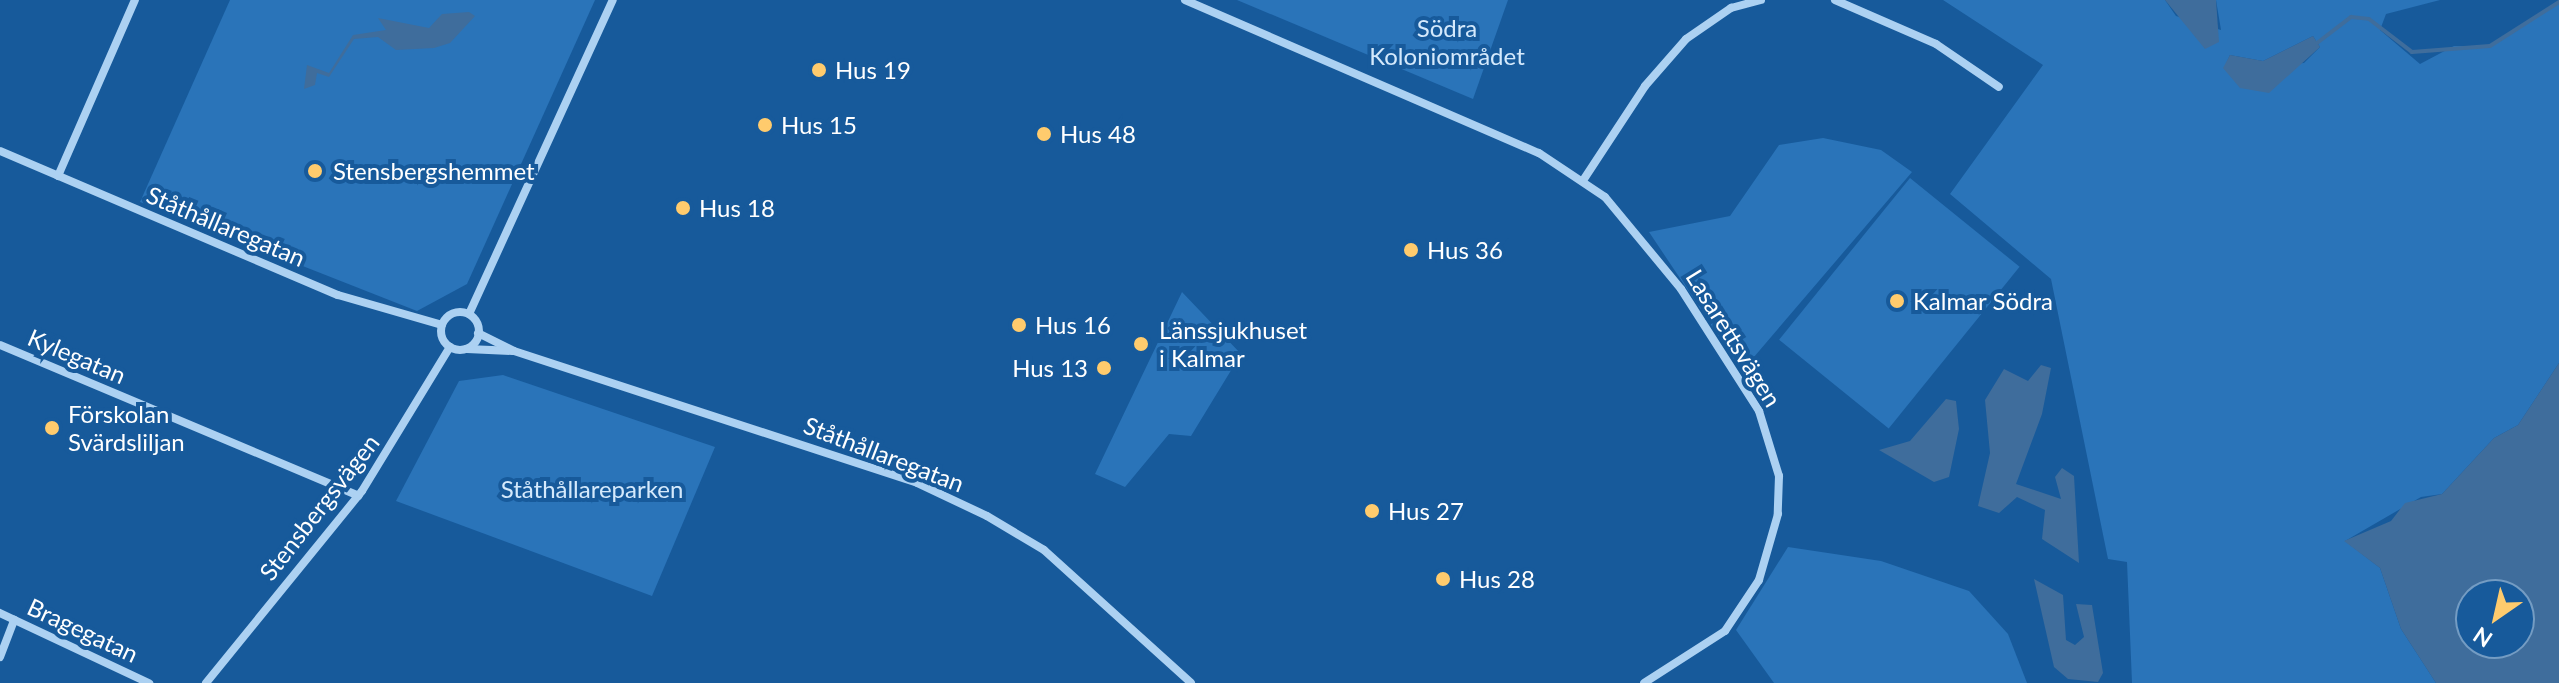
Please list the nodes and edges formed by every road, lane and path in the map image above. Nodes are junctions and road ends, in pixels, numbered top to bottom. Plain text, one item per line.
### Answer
1 (135, 0) edge
2 (613, 0) edge
3 (1185, 0) edge
4 (1761, 0) edge
5 (1835, 0) edge
6 (1999, 87) dead end
7 (0, 151) edge
8 (58, 176) junction
9 (1584, 179) junction
10 (469, 314) junction
11 (442, 325) junction
12 (478, 333) junction
13 (0, 345) edge
14 (450, 347) junction
15 (465, 348) junction
16 (514, 351) junction
17 (359, 496) junction
18 (0, 613) edge
19 (14, 620) junction
20 (0, 657) edge
21 (149, 683) edge
22 (206, 683) edge
23 (1191, 683) edge
24 (1644, 683) edge

1 - 8 street
2 - 10 street
3 - 9 street, Lasarettsvägen
4 - 9 street
5 - 6 street
7 - 8 street, Ståthållaregatan
8 - 11 street, Ståthållaregatan
9 - 24 street, Lasarettsvägen
10 - 11 street
10 - 12 street
11 - 14 street
12 - 15 street
12 - 16 street, Ståthållaregatan
13 - 17 street, Kylegatan
14 - 15 street, Ståthållaregatan
14 - 17 street, Stensbergsvägen
15 - 16 street, Ståthållaregatan
16 - 23 street, Ståthållaregatan
17 - 22 street, Stensbergsvägen
18 - 19 street, Bragegatan
19 - 20 street
19 - 21 street, Bragegatan

